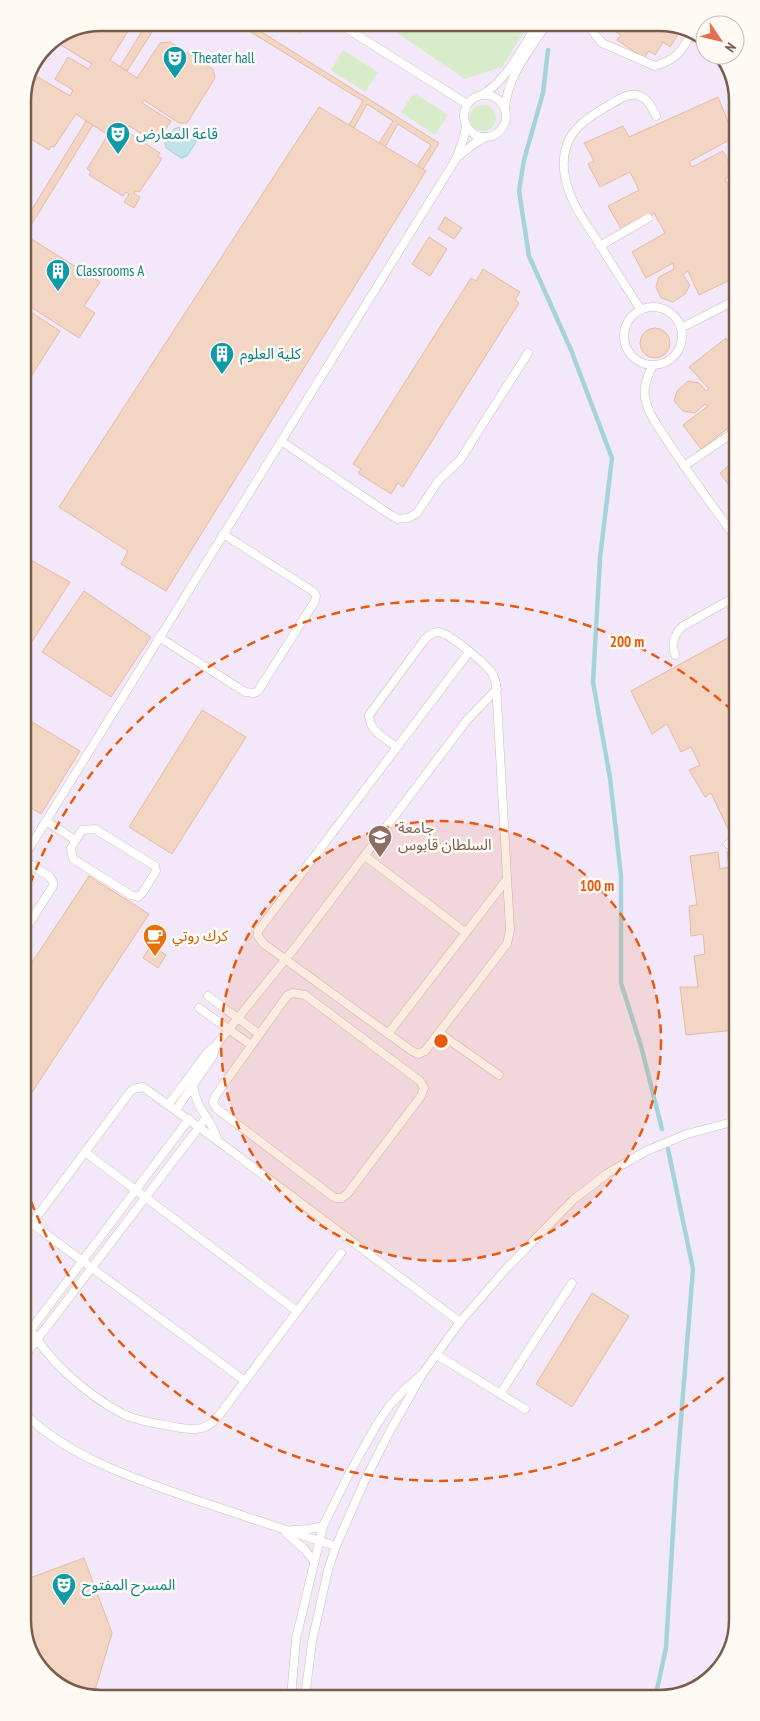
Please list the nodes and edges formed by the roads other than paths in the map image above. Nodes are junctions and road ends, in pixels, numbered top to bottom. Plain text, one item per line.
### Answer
1 (351, 31) edge
2 (533, 31) edge
3 (542, 31) edge
4 (593, 31) edge
5 (689, 38) edge
6 (481, 95) junction
7 (467, 104) junction
8 (505, 109) junction
9 (656, 116) dead end
10 (466, 126) junction
11 (485, 137) junction
12 (456, 159) junction
13 (648, 218) dead end
14 (600, 246) junction
15 (729, 303) edge
16 (640, 310) junction
17 (682, 328) junction
18 (528, 353) dead end
19 (653, 366) junction
20 (729, 436) edge
21 (281, 440) junction
22 (684, 466) junction
23 (729, 530) edge
24 (223, 534) junction
25 (729, 600) edge
26 (159, 637) junction
27 (469, 652) junction
28 (675, 656) dead end
29 (497, 689) junction
30 (397, 747) junction
31 (46, 821) junction
32 (75, 840) junction
33 (31, 845) edge
34 (365, 856) junction
35 (31, 865) edge
36 (507, 879) junction
37 (31, 920) edge
38 (465, 932) junction
39 (286, 959) junction
40 (208, 996) dead end
41 (199, 1008) dead end
42 (237, 1018) junction
43 (229, 1029) junction
44 (439, 1033) junction
45 (259, 1034) junction
46 (388, 1034) junction
47 (251, 1045) junction
48 (216, 1046) junction
49 (499, 1075) dead end
50 (193, 1085) junction
51 (169, 1104) junction
52 (176, 1110) junction
53 (206, 1118) junction
54 (188, 1120) junction
55 (729, 1123) edge
56 (199, 1127) junction
57 (218, 1141) junction
58 (85, 1152) junction
59 (136, 1190) junction
60 (146, 1197) junction
61 (31, 1223) joint
62 (340, 1253) dead end
63 (82, 1261) junction
64 (92, 1268) junction
65 (572, 1282) dead end
66 (297, 1311) junction
67 (460, 1322) junction
68 (31, 1329) edge
69 (31, 1335) edge
70 (37, 1340) junction
71 (31, 1348) edge
72 (437, 1354) junction
73 (423, 1373) junction
74 (245, 1381) junction
75 (500, 1394) junction
76 (525, 1410) dead end
77 (31, 1419) edge
78 (323, 1526) junction
79 (280, 1528) junction
80 (319, 1541) junction
81 (336, 1546) junction
82 (314, 1561) junction
83 (292, 1690) edge
84 (307, 1690) edge

1 - 7 lane
2 - 6 lane
3 - 8 lane
4 - 5 lane
6 - 7 lane
6 - 8 lane
7 - 10 lane
8 - 11 lane
9 - 14 lane
10 - 11 lane
10 - 12 lane
11 - 12 lane
12 - 21 lane
13 - 14 lane
14 - 16 lane
15 - 17 lane
16 - 17 lane
16 - 19 lane
17 - 19 lane
18 - 21 lane
19 - 22 lane
20 - 22 lane
21 - 24 lane
22 - 23 lane
24 - 26 lane
24 - 26 lane
25 - 28 lane
26 - 31 lane
27 - 29 lane
27 - 30 lane
27 - 30 lane
29 - 34 lane
29 - 36 lane
30 - 39 lane
31 - 32 lane
31 - 33 lane
32 - 32 lane
34 - 38 lane
34 - 39 lane
35 - 37 lane
36 - 38 lane
36 - 44 lane
38 - 46 lane
39 - 42 lane
39 - 46 lane
40 - 42 lane
41 - 43 lane
42 - 43 lane
42 - 45 lane
43 - 47 lane
43 - 48 lane
44 - 46 lane
44 - 49 lane
45 - 47 lane
45 - 47 lane
48 - 50 lane
48 - 51 lane
50 - 52 lane
50 - 53 lane
51 - 52 lane
51 - 58 lane
52 - 54 lane
53 - 56 lane
53 - 57 lane
54 - 56 lane
54 - 59 lane
55 - 67 lane
56 - 57 lane
56 - 60 lane
57 - 67 lane
58 - 59 lane
58 - 61 lane
59 - 60 lane
59 - 63 lane
60 - 64 lane
60 - 66 lane
61 - 63 lane
62 - 66 lane
63 - 64 lane
63 - 68 lane
64 - 70 lane
64 - 74 lane
65 - 75 lane
66 - 74 lane
67 - 72 lane
69 - 70 lane
70 - 71 lane
70 - 74 lane
72 - 73 lane
72 - 75 lane
73 - 78 lane
73 - 81 lane
75 - 76 lane
77 - 79 lane
78 - 79 lane
78 - 80 lane
79 - 80 lane
79 - 82 lane
80 - 81 lane
80 - 82 lane
81 - 84 lane
82 - 83 lane

